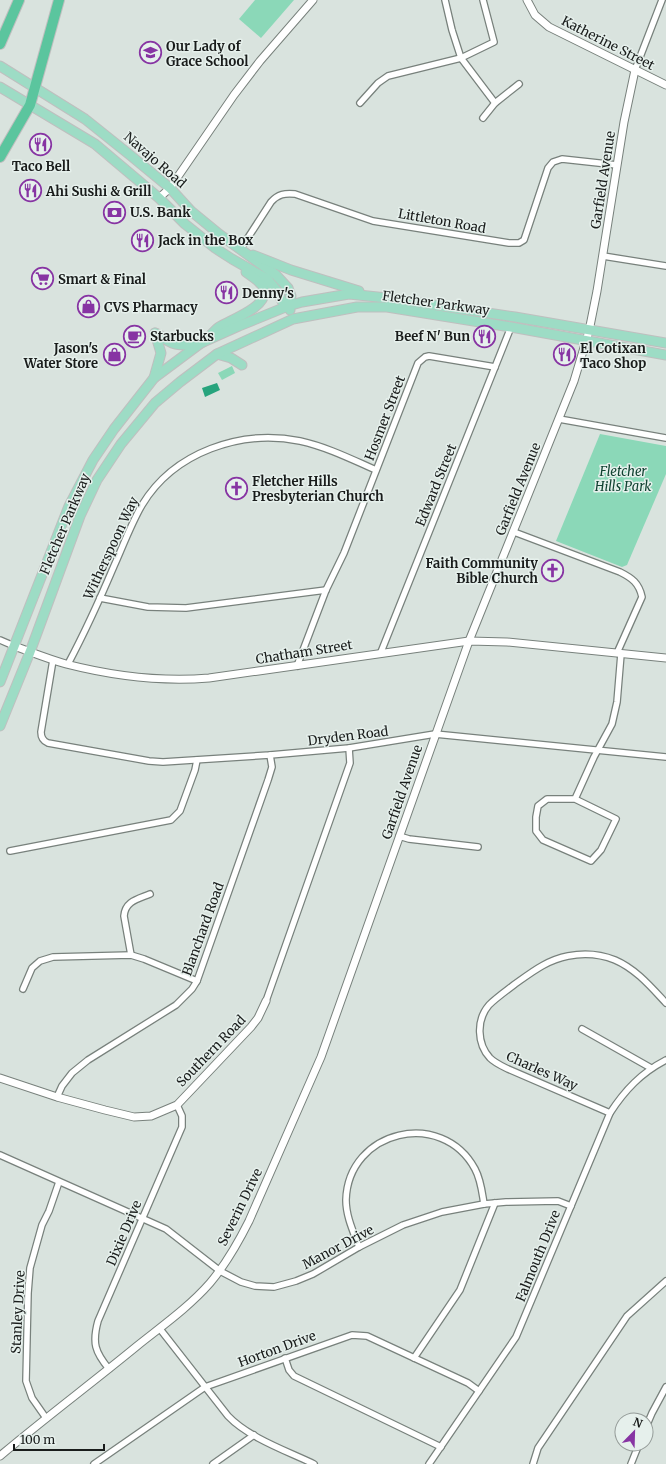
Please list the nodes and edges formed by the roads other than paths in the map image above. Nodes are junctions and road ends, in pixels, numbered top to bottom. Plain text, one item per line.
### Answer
1 (18, 0) edge
2 (22, 0) edge
3 (59, 0) edge
4 (313, 0) edge
5 (445, 0) edge
6 (483, 0) edge
7 (527, 0) edge
8 (662, 0) edge
9 (8, 26) junction
10 (0, 44) edge
11 (461, 58) junction
12 (0, 66) edge
13 (635, 70) junction
14 (519, 84) dead end
15 (666, 85) edge
16 (0, 87) edge
17 (35, 87) junction
18 (360, 103) dead end
19 (495, 103) junction
20 (30, 105) junction
21 (483, 118) dead end
22 (0, 157) edge
23 (617, 166) junction
24 (170, 188) junction
25 (159, 198) junction
26 (240, 250) junction
27 (603, 256) junction
28 (232, 259) junction
29 (666, 266) edge
30 (387, 298) junction
31 (288, 306) junction
32 (293, 319) junction
33 (537, 321) junction
34 (511, 327) junction
35 (589, 331) junction
36 (586, 342) junction
37 (666, 343) edge
38 (201, 344) junction
39 (217, 354) junction
40 (666, 355) edge
41 (242, 366) dead end
42 (495, 367) junction
43 (154, 378) junction
44 (559, 419) junction
45 (666, 438) edge
46 (376, 470) junction
47 (514, 532) junction
48 (326, 590) junction
49 (100, 598) junction
50 (0, 640) edge
51 (469, 641) junction
52 (14, 646) junction
53 (30, 652) junction
54 (382, 652) junction
55 (619, 653) junction
56 (666, 658) edge
57 (53, 660) junction
58 (68, 664) junction
59 (297, 666) junction
60 (0, 682) edge
61 (0, 726) edge
62 (435, 734) junction
63 (349, 748) junction
64 (598, 750) junction
65 (270, 755) junction
66 (666, 756) edge
67 (196, 760) junction
68 (576, 799) junction
69 (399, 836) junction
70 (478, 847) dead end
71 (10, 851) dead end
72 (150, 894) dead end
73 (131, 955) junction
74 (351, 974) joint
75 (197, 981) junction
76 (23, 989) dead end
77 (266, 1001) joint
78 (666, 1003) edge
79 (582, 1029) dead end
80 (666, 1060) edge
81 (650, 1068) junction
82 (0, 1078) edge
83 (56, 1097) junction
84 (177, 1104) junction
85 (610, 1113) junction
86 (0, 1155) edge
87 (59, 1182) junction
88 (495, 1203) junction
89 (484, 1204) junction
90 (570, 1206) junction
91 (142, 1218) junction
92 (359, 1247) junction
93 (220, 1271) junction
94 (666, 1281) edge
95 (160, 1329) junction
96 (285, 1358) junction
97 (414, 1358) junction
98 (109, 1369) junction
99 (205, 1387) junction
100 (666, 1387) edge
101 (479, 1391) junction
102 (653, 1412) edge
103 (46, 1418) junction
104 (254, 1435) junction
105 (441, 1446) junction
106 (636, 1452) edge
107 (0, 1456) edge
108 (94, 1464) edge
109 (213, 1464) edge
110 (314, 1464) edge
111 (429, 1464) edge
112 (533, 1464) edge
113 (631, 1464) edge

1 - 9 highway
2 - 9 highway
3 - 17 highway
4 - 24 street
5 - 11 street
6 - 11 street
7 - 13 street, Katherine Street
8 - 13 street, Garfield Avenue
9 - 10 highway
11 - 18 street
11 - 19 street
12 - 17 main road, Navajo Road
13 - 15 street, Katherine Street
13 - 23 street, Garfield Avenue
14 - 19 street
16 - 20 main road, Navajo Road
17 - 20 highway
17 - 24 main road, Navajo Road
19 - 21 street
20 - 22 highway
20 - 25 main road, Navajo Road
23 - 26 street, Littleton Road
23 - 27 street, Garfield Avenue
24 - 25 street
24 - 26 main road, Navajo Road
25 - 28 main road, Navajo Road
26 - 30 main road
26 - 31 main road, Navajo Road
27 - 29 street
27 - 35 street, Garfield Avenue
28 - 31 main road, Navajo Road
28 - 38 main road
30 - 31 main road, Fletcher Parkway
30 - 33 main road, Fletcher Parkway
31 - 32 main road, Navajo Road
31 - 38 main road, Fletcher Parkway
32 - 34 main road, Fletcher Parkway
32 - 39 main road, Fletcher Parkway
33 - 34 main road
33 - 35 main road, Fletcher Parkway
34 - 36 main road, Fletcher Parkway
34 - 42 street, Edward Street
35 - 36 street, Garfield Avenue
35 - 37 main road, Fletcher Parkway
36 - 40 main road, Fletcher Parkway
36 - 44 street, Garfield Avenue
38 - 43 main road, Fletcher Parkway
38 - 43 main road
39 - 41 main road
39 - 53 main road, Fletcher Parkway
42 - 46 street, Hosmer Street
42 - 54 street, Edward Street
43 - 52 main road, Fletcher Parkway
44 - 45 street
44 - 47 street, Garfield Avenue
46 - 48 street, Hosmer Street
46 - 49 street, Witherspoon Way
47 - 51 street, Garfield Avenue
47 - 55 street
48 - 49 street
48 - 59 street, Hosmer Street
49 - 58 street, Witherspoon Way
50 - 52 street, Chatham Street
51 - 54 street, Chatham Street
51 - 55 street, Chatham Street
51 - 62 street, Garfield Avenue
52 - 53 street, Chatham Street
52 - 60 main road, Fletcher Parkway
53 - 57 street, Chatham Street
53 - 61 main road, Fletcher Parkway
54 - 59 street, Chatham Street
55 - 56 street, Chatham Street
55 - 64 street
57 - 58 street, Chatham Street
57 - 67 street, Dryden Road
58 - 59 street, Chatham Street
62 - 63 street, Dryden Road
62 - 64 street, Dryden Road
62 - 69 street, Garfield Avenue
63 - 65 street, Dryden Road
63 - 77 street, Southern Road
64 - 66 street, Dryden Road
64 - 68 street
65 - 67 street, Dryden Road
65 - 75 street, Blanchard Road
67 - 71 street
68 - 68 street
69 - 70 street
69 - 74 street, Garfield Avenue
72 - 73 street
73 - 75 street
73 - 76 street
74 - 93 street, Severin Drive
75 - 83 street, Blanchard Road
77 - 84 street, Southern Road
78 - 85 street, Charles Way
79 - 81 street
80 - 81 street, Falmouth Drive
81 - 85 street, Falmouth Drive
82 - 83 street, Southern Road
83 - 84 street, Southern Road
84 - 91 street, Dixie Drive
85 - 90 street, Falmouth Drive
86 - 87 street, Manor Drive
87 - 91 street, Manor Drive
87 - 103 street, Stanley Drive
88 - 89 street, Manor Drive
88 - 90 street, Manor Drive
88 - 97 street
89 - 92 street, Manor Drive
89 - 92 street
90 - 101 street, Falmouth Drive
91 - 93 street, Manor Drive
91 - 98 street, Dixie Drive
92 - 93 street, Manor Drive
93 - 95 street, Severin Drive
94 - 112 street
95 - 98 street, Severin Drive
95 - 99 street
96 - 97 street, Horton Drive
96 - 99 street, Horton Drive
96 - 105 street
97 - 101 street, Horton Drive
98 - 103 street, Severin Drive
99 - 104 street
99 - 108 street, Horton Drive
100 - 102 street
101 - 105 street, Falmouth Drive
103 - 107 street, Severin Drive
104 - 109 street
104 - 110 street
105 - 111 street, Falmouth Drive
106 - 113 street

